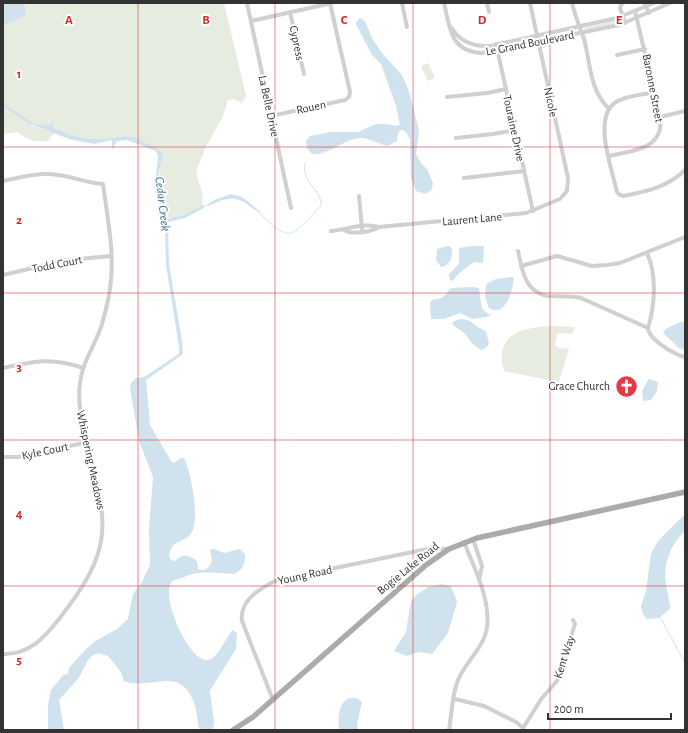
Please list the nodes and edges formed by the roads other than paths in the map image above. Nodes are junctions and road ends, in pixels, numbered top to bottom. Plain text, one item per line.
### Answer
1 (247, 3) edge
2 (331, 3) edge
3 (402, 3) edge
4 (444, 3) edge
5 (487, 3) edge
6 (530, 3) edge
7 (572, 3) edge
8 (622, 3) edge
9 (654, 3) edge
10 (670, 3) edge
11 (313, 5) edge
12 (645, 5) edge
13 (290, 12) junction
14 (489, 12) dead end
15 (635, 12) junction
16 (649, 13) junction
17 (623, 16) junction
18 (638, 18) junction
19 (251, 21) junction
20 (449, 23) junction
21 (625, 23) junction
22 (578, 26) junction
23 (407, 28) dead end
24 (581, 33) junction
25 (537, 36) junction
26 (538, 42) junction
27 (496, 44) junction
28 (645, 49) junction
29 (498, 51) junction
30 (617, 55) dead end
31 (304, 74) dead end
32 (506, 89) junction
33 (655, 92) junction
34 (447, 97) dead end
35 (609, 109) junction
36 (685, 111) edge
37 (271, 116) junction
38 (660, 117) junction
39 (515, 130) junction
40 (456, 138) dead end
41 (609, 156) junction
42 (685, 170) edge
43 (524, 171) junction
44 (464, 178) dead end
45 (3, 181) edge
46 (358, 196) dead end
47 (561, 199) joint
48 (291, 208) dead end
49 (533, 211) junction
50 (362, 229) junction
51 (331, 231) dead end
52 (685, 237) edge
53 (518, 250) dead end
54 (647, 253) junction
55 (111, 256) junction
56 (521, 266) junction
57 (3, 275) edge
58 (648, 328) junction
59 (685, 357) edge
60 (3, 368) edge
61 (83, 368) junction
62 (88, 442) junction
63 (3, 457) edge
64 (685, 492) edge
65 (473, 539) junction
66 (464, 542) junction
67 (449, 548) junction
68 (479, 580) junction
69 (573, 620) dead end
70 (3, 654) edge
71 (3, 658) edge
72 (455, 699) junction
73 (274, 700) junction
74 (237, 729) edge
75 (450, 730) edge

1 - 19 street, La Belle Drive
2 - 11 street
2 - 37 street, Rouen
3 - 23 street
4 - 20 street, Le Grand Boulevard
5 - 14 street
6 - 25 street, Nicole
7 - 22 street
8 - 17 street
9 - 12 street, Le Grand Boulevard
10 - 16 street, Le Grand Boulevard
11 - 13 street
12 - 15 street, Le Grand Boulevard
12 - 16 street
13 - 19 street
13 - 31 street, Cypress
15 - 17 street, Le Grand Boulevard
15 - 18 street, Baronne Street
16 - 18 street, Le Grand Boulevard
17 - 21 street
17 - 22 street, Le Grand Boulevard
18 - 21 street, Le Grand Boulevard
18 - 28 street, Baronne Street
19 - 37 street, La Belle Drive
20 - 27 street, Le Grand Boulevard
20 - 29 street, Le Grand Boulevard
21 - 24 street, Le Grand Boulevard
22 - 24 street
22 - 25 street, Le Grand Boulevard
24 - 26 street, Le Grand Boulevard
24 - 35 street
25 - 26 street, Nicole
25 - 27 street, Le Grand Boulevard
26 - 29 street, Le Grand Boulevard
26 - 47 street, Nicole
27 - 29 street, Touraine Drive
28 - 30 street
28 - 33 street, Baronne Street
29 - 32 street, Touraine Drive
32 - 34 street
32 - 39 street, Touraine Drive
33 - 35 street
33 - 38 street, Baronne Street
35 - 41 street
36 - 38 street
37 - 48 street, La Belle Drive
38 - 41 street, Baronne Street
39 - 40 street
39 - 43 street, Touraine Drive
41 - 42 street
43 - 44 street
43 - 49 street, Touraine Drive
45 - 55 street, Whispering Meadows
46 - 50 street
47 - 49 street, Laurent Lane
49 - 50 street, Laurent Lane
50 - 51 street, Laurent Lane
52 - 54 street
53 - 56 street
54 - 56 street
54 - 58 street
55 - 57 street, Todd Court
55 - 61 street, Whispering Meadows
56 - 58 street
58 - 59 street
60 - 61 street
61 - 62 street, Whispering Meadows
62 - 63 street, Kyle Court
62 - 70 street, Whispering Meadows
64 - 65 main road, Bogie Lake Road
65 - 66 main road, Bogie Lake Road
65 - 68 street
66 - 67 main road, Bogie Lake Road
66 - 68 street
67 - 73 main road, Bogie Lake Road
67 - 73 street, Young Road
68 - 72 street
69 - 72 street, Kent Way
70 - 71 street
72 - 75 street
73 - 74 main road, Bogie Lake Road

